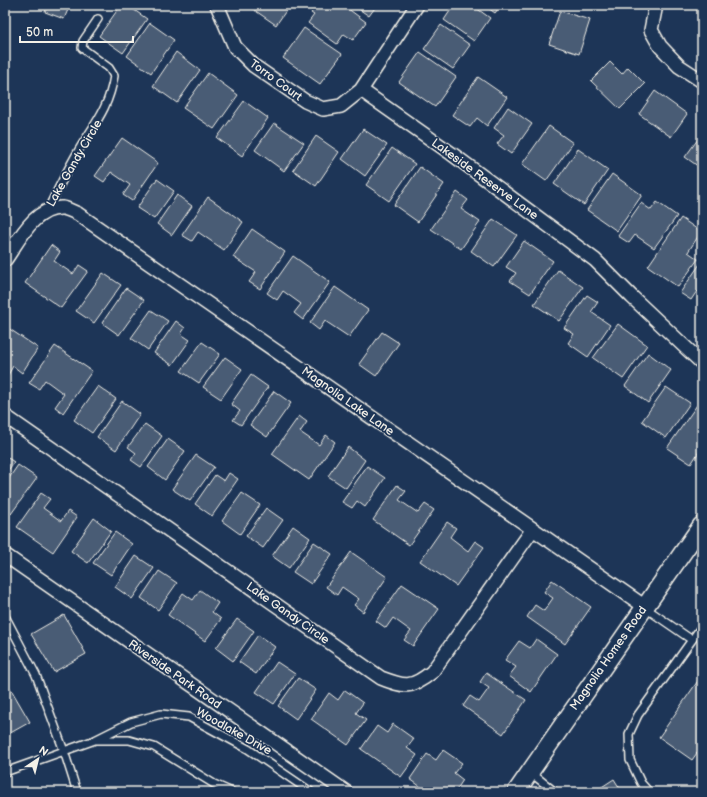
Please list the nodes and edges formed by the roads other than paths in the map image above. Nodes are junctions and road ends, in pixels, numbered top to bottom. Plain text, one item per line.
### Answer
1 (217, 5) edge
2 (417, 5) edge
3 (656, 5) edge
4 (98, 19) dead end
5 (702, 81) edge
6 (360, 90) junction
7 (47, 211) junction
8 (5, 260) edge
9 (681, 342) junction
10 (702, 350) edge
11 (702, 362) edge
12 (5, 416) edge
13 (702, 525) edge
14 (533, 529) junction
15 (5, 555) edge
16 (644, 606) junction
17 (5, 616) edge
18 (702, 626) edge
19 (692, 640) junction
20 (95, 740) junction
21 (64, 751) junction
22 (5, 772) edge
23 (530, 772) junction
24 (77, 792) edge
25 (232, 792) edge
26 (311, 792) edge
27 (346, 792) edge
28 (516, 792) edge
29 (555, 792) edge
30 (649, 792) edge

1 - 6 street, Torro Court
2 - 6 street
3 - 5 street
4 - 7 lane, Lake Gandy Circle
6 - 9 street, Lakeside Reserve Lane
7 - 8 street, Lake Gandy Circle
7 - 14 street, Magnolia Lake Lane
9 - 10 street, Lakeside Reserve Lane
9 - 11 street, Lakeside Reserve Lane
12 - 14 street, Lake Gandy Circle
13 - 16 street, Magnolia Homes Road
14 - 16 street, Magnolia Lake Lane
15 - 27 street, Riverside Park Road
16 - 19 lane
16 - 23 street, Magnolia Homes Road
17 - 21 lane
18 - 19 lane
19 - 30 lane
20 - 21 lane, Woodlake Drive
20 - 25 lane, Woodlake Drive
20 - 26 lane, Woodlake Drive
21 - 22 lane, Woodlake Drive
21 - 24 lane
23 - 28 street, Magnolia Homes Road
23 - 29 lane

